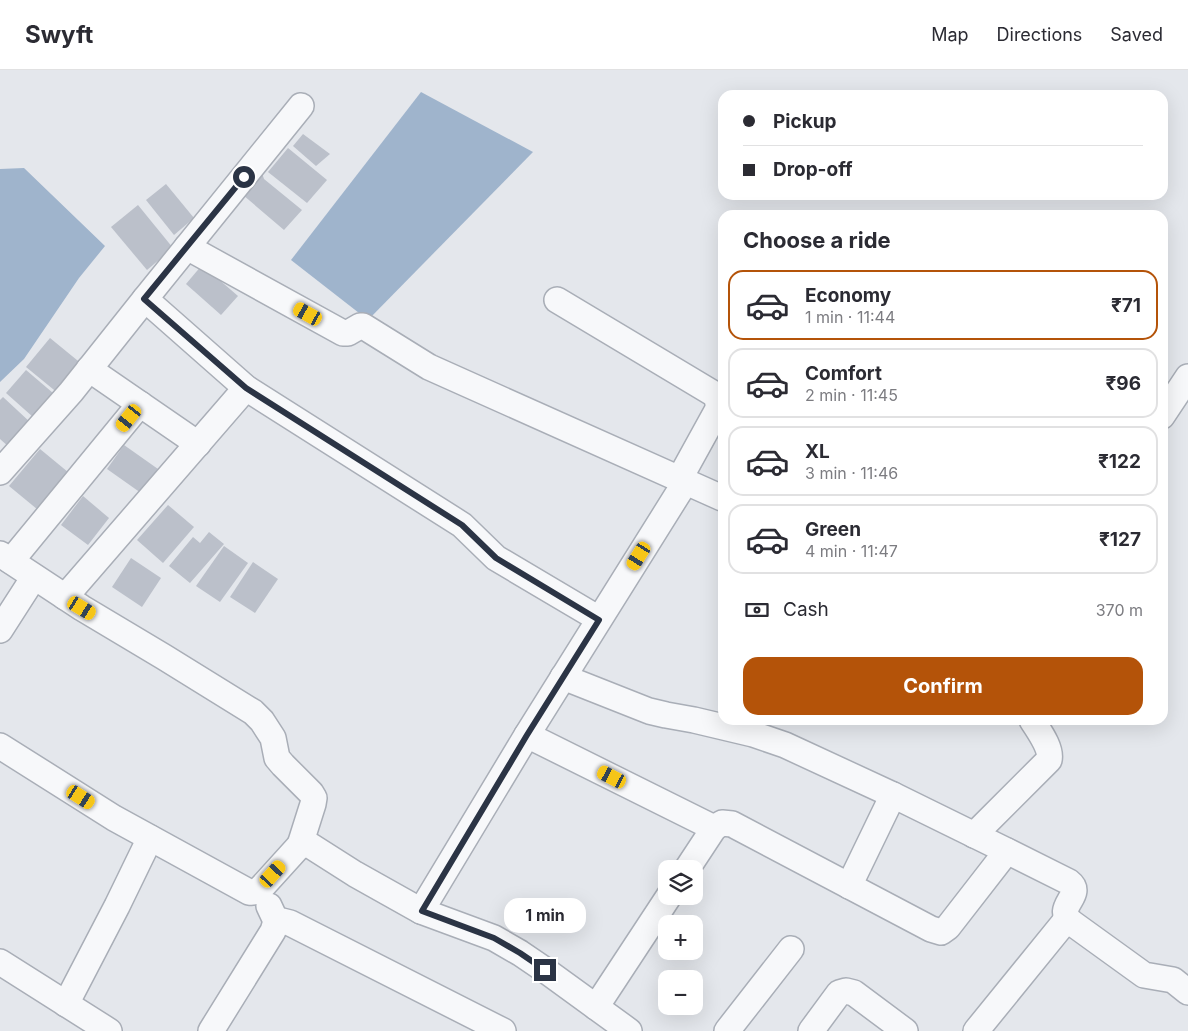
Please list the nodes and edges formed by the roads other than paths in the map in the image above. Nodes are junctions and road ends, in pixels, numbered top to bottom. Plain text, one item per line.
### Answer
1 (301, 106) dead end
2 (186, 247) junction
3 (144, 299) junction
4 (557, 300) dead end
5 (89, 369) junction
6 (1188, 376) edge
7 (246, 388) junction
8 (140, 404) junction
9 (1168, 407) edge
10 (198, 444) junction
11 (0, 472) edge
12 (683, 480) junction
13 (718, 496) edge
14 (6, 557) edge
15 (34, 577) junction
16 (65, 597) junction
17 (599, 620) junction
18 (0, 630) edge
19 (563, 677) junction
20 (718, 723) edge
21 (737, 725) edge
22 (1035, 725) edge
23 (754, 727) edge
24 (527, 735) junction
25 (0, 746) edge
26 (893, 795) junction
27 (714, 828) junction
28 (974, 835) junction
29 (150, 838) junction
30 (300, 845) junction
31 (1007, 851) junction
32 (693, 860) edge
33 (849, 886) junction
34 (261, 888) junction
35 (663, 905) edge
36 (422, 911) junction
37 (1067, 919) junction
38 (276, 921) junction
39 (791, 949) dead end
40 (0, 962) edge
41 (1188, 992) edge
42 (66, 1004) junction
43 (596, 1007) junction
44 (109, 1031) edge
45 (211, 1031) edge
46 (503, 1031) edge
47 (629, 1031) edge
48 (727, 1031) edge
49 (811, 1031) edge
50 (904, 1031) edge
51 (976, 1031) edge

1 - 2 street
2 - 3 street
2 - 12 street
3 - 5 street
3 - 7 street
4 - 12 street
5 - 8 street
5 - 11 street
6 - 9 street
7 - 10 street
7 - 17 street
8 - 10 street
8 - 14 street
10 - 16 street
12 - 13 street
12 - 17 street
14 - 15 street
15 - 16 street
15 - 18 street
16 - 30 street
17 - 19 street
19 - 20 street
19 - 24 street
21 - 23 street
22 - 28 street
23 - 26 street
24 - 27 street
24 - 36 street
25 - 29 street
26 - 28 street
26 - 33 street
27 - 32 street
27 - 33 street
28 - 31 street
29 - 34 street
29 - 42 street
30 - 34 street
30 - 36 street
31 - 33 street
31 - 37 street
34 - 38 street
35 - 43 street
36 - 43 street
37 - 41 street
37 - 51 street
38 - 45 street
38 - 46 street
39 - 48 street
40 - 42 street
42 - 44 street
43 - 47 street
49 - 50 street

